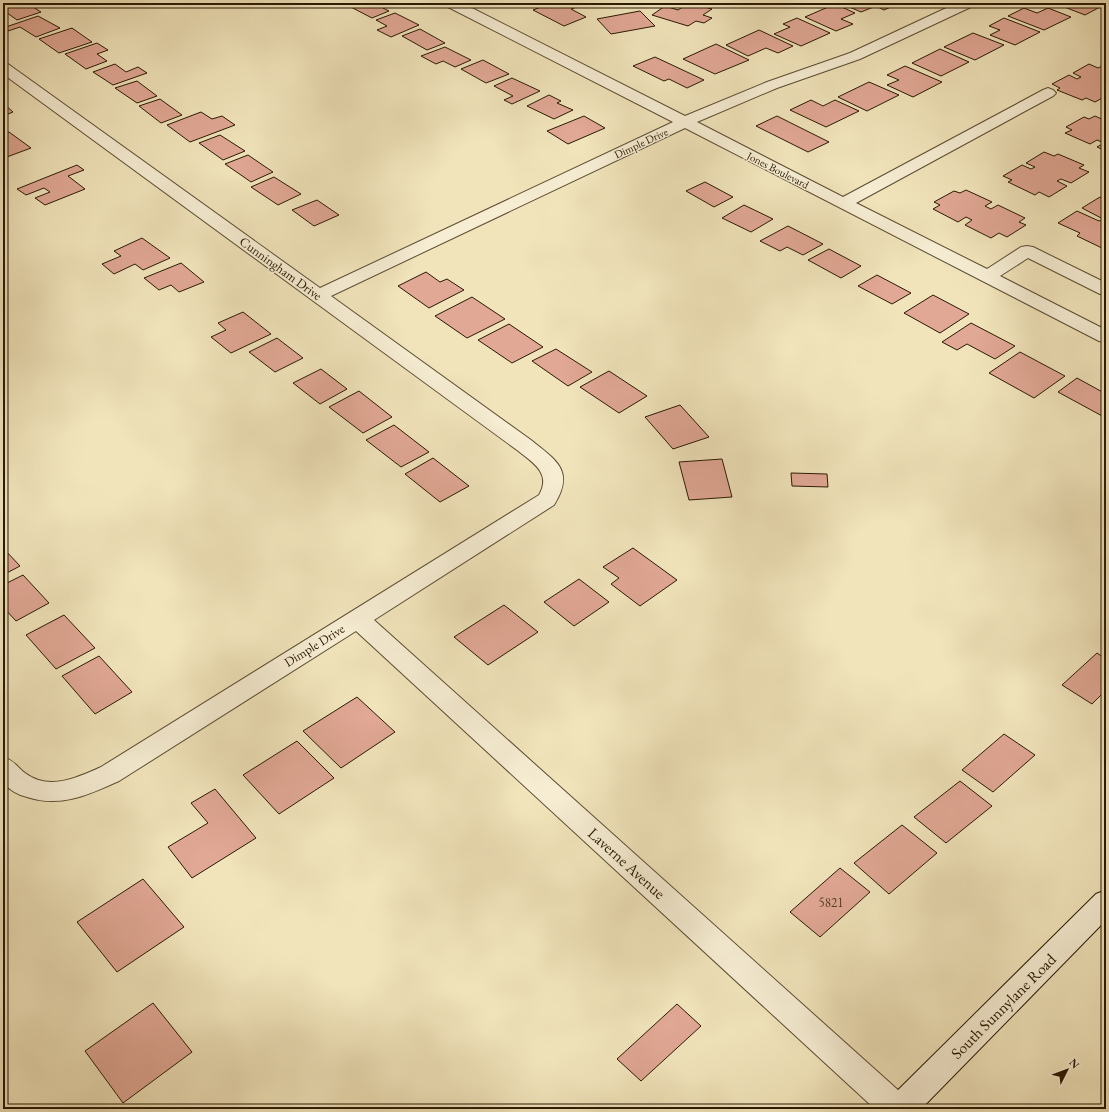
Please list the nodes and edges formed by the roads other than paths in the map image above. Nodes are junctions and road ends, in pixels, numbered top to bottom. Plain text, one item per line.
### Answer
1 (451, 3) edge
2 (968, 3) edge
3 (3, 67) edge
4 (1048, 93) dead end
5 (685, 123) junction
6 (844, 203) junction
7 (988, 276) junction
8 (1106, 290) edge
9 (320, 295) junction
10 (1106, 337) edge
11 (554, 474) joint
12 (357, 618) junction
13 (3, 767) edge
14 (1106, 902) edge
15 (898, 1109) edge

1 - 5 street, Jones Boulevard
2 - 5 street, Dimple Drive
3 - 9 street, Cunningham Drive
4 - 6 street
5 - 6 street, Jones Boulevard
5 - 9 street, Dimple Drive
6 - 7 street, Jones Boulevard
7 - 8 street
7 - 10 street, Jones Boulevard
9 - 11 street, Cunningham Drive
11 - 12 street, Dimple Drive
12 - 13 street, Dimple Drive
12 - 15 street, Laverne Avenue
14 - 15 street, South Sunnylane Road

